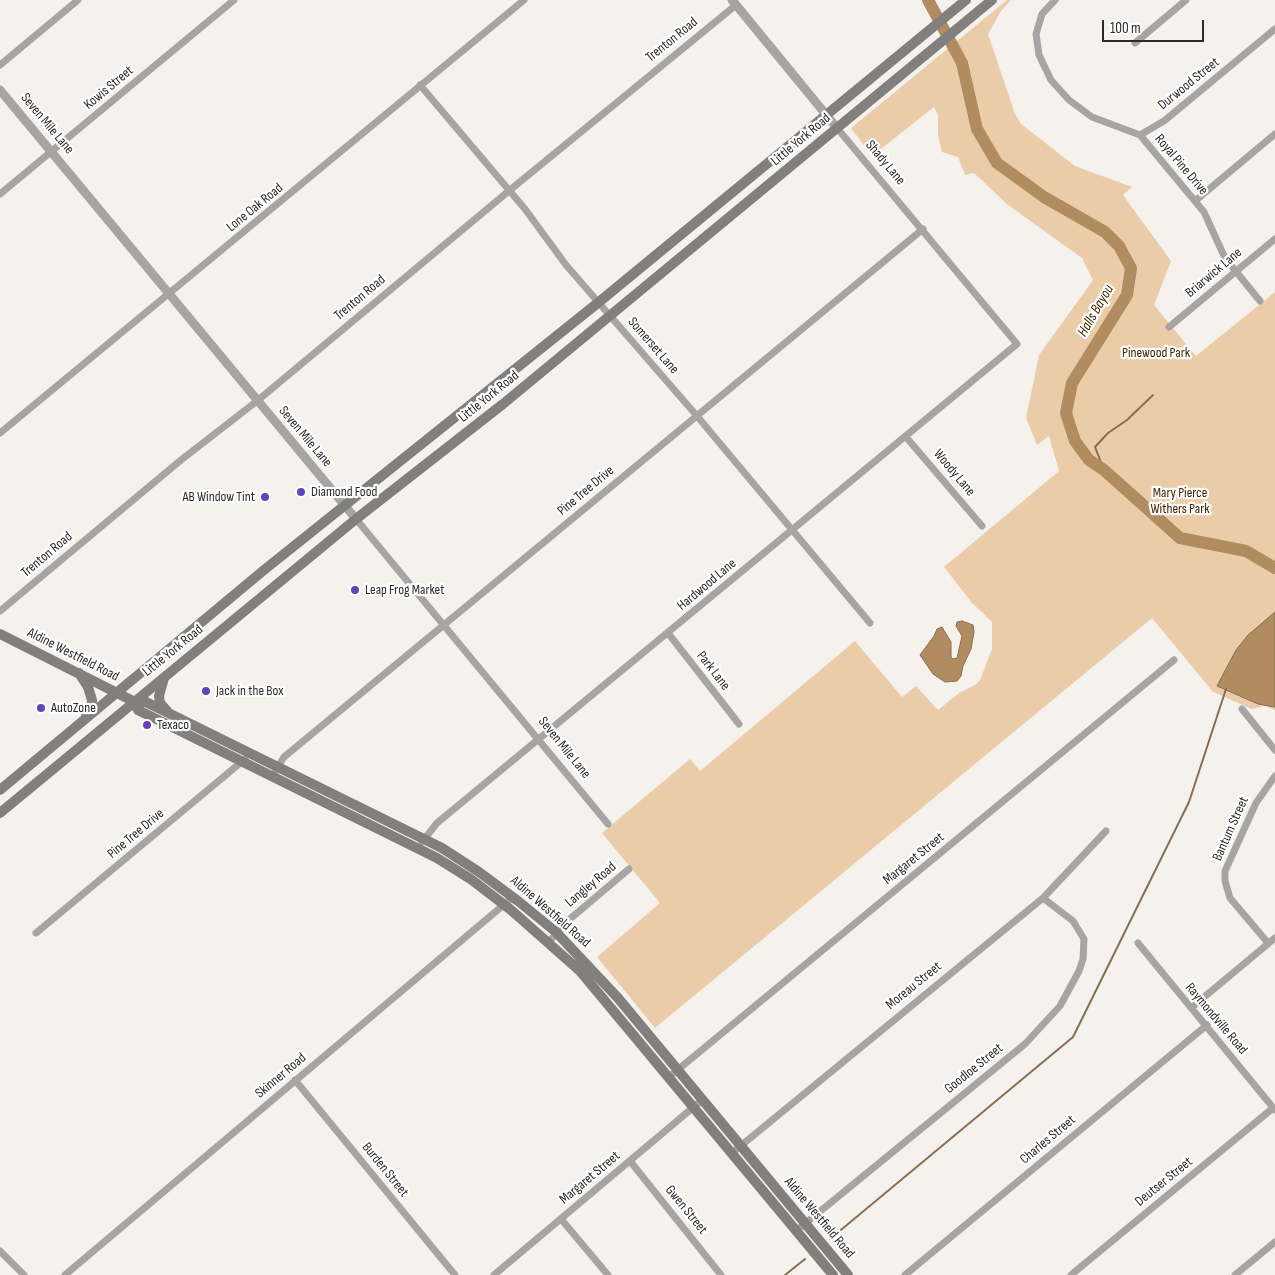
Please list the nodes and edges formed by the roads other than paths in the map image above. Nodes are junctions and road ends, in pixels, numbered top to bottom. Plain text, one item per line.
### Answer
1 (78, 0) edge
2 (234, 0) edge
3 (524, 0) edge
4 (966, 0) edge
5 (992, 0) edge
6 (1055, 0) edge
7 (1186, 0) edge
8 (734, 2) edge
9 (1275, 29) edge
10 (1136, 43) dead end
11 (0, 64) edge
12 (420, 85) junction
13 (0, 90) edge
14 (826, 114) junction
15 (837, 128) junction
16 (1275, 134) edge
17 (1140, 135) junction
18 (52, 152) junction
19 (510, 190) junction
20 (0, 194) edge
21 (1195, 201) junction
22 (923, 229) junction
23 (1275, 239) edge
24 (1236, 272) junction
25 (169, 294) junction
26 (1260, 301) dead end
27 (599, 302) junction
28 (610, 316) junction
29 (1168, 327) dead end
30 (1017, 344) joint
31 (257, 402) junction
32 (697, 416) junction
33 (0, 433) edge
34 (906, 437) junction
35 (344, 506) junction
36 (356, 519) junction
37 (982, 526) dead end
38 (792, 531) junction
39 (0, 611) edge
40 (870, 623) dead end
41 (443, 625) junction
42 (668, 633) junction
43 (0, 634) edge
44 (1174, 660) dead end
45 (78, 672) junction
46 (166, 676) junction
47 (117, 693) junction
48 (133, 701) junction
49 (1242, 709) dead end
50 (171, 714) junction
51 (81, 723) junction
52 (739, 724) dead end
53 (539, 740) junction
54 (1275, 750) edge
55 (249, 752) junction
56 (243, 762) junction
57 (278, 766) junction
58 (1275, 776) edge
59 (272, 777) junction
60 (0, 790) edge
61 (0, 813) edge
62 (608, 824) dead end
63 (1106, 831) dead end
64 (424, 839) junction
65 (418, 849) junction
66 (629, 869) dead end
67 (513, 897) junction
68 (1043, 898) junction
69 (504, 904) junction
70 (538, 917) junction
71 (530, 926) junction
72 (556, 932) junction
73 (36, 933) dead end
74 (1275, 938) edge
75 (549, 942) junction
76 (1138, 943) dead end
77 (1268, 943) junction
78 (618, 998) junction
79 (609, 1005) junction
80 (1191, 1008) junction
81 (1207, 1025) junction
82 (677, 1070) junction
83 (669, 1077) junction
84 (296, 1080) junction
85 (702, 1100) junction
86 (693, 1107) junction
87 (1274, 1109) edge
88 (740, 1145) junction
89 (732, 1153) junction
90 (630, 1161) junction
91 (560, 1218) junction
92 (805, 1223) junction
93 (796, 1231) junction
94 (1275, 1242) edge
95 (0, 1251) edge
96 (24, 1275) edge
97 (65, 1275) edge
98 (455, 1275) edge
99 (494, 1275) edge
100 (608, 1275) edge
101 (722, 1275) edge
102 (833, 1275) edge
103 (848, 1275) edge
104 (905, 1275) edge
105 (1070, 1275) edge
106 (1236, 1275) edge

1 - 11 street
2 - 18 street, Kowis Street
3 - 12 street, Lone Oak Road
4 - 14 main road, Little York Road
5 - 15 main road, Little York Road
6 - 17 street, Royal Pine Drive
7 - 10 street
8 - 14 street, Shady Lane
8 - 19 street, Trenton Road
9 - 17 street, Durwood Street
12 - 19 street, Somerset Lane
12 - 25 street, Lone Oak Road
13 - 18 street, Seven Mile Lane
14 - 15 street, Shady Lane
14 - 27 main road, Little York Road
15 - 22 street, Shady Lane
15 - 28 main road, Little York Road
16 - 21 street
17 - 21 street, Royal Pine Drive
18 - 20 street, Kowis Street
18 - 25 street, Seven Mile Lane
19 - 27 street, Somerset Lane
19 - 31 street, Trenton Road
21 - 24 street, Royal Pine Drive
22 - 30 street, Shady Lane
22 - 32 street, Pine Tree Drive
23 - 24 street, Briarwick Lane
24 - 26 street, Royal Pine Drive
24 - 29 street, Briarwick Lane
25 - 31 street, Seven Mile Lane
25 - 33 street, Lone Oak Road
27 - 28 street, Somerset Lane
27 - 35 main road, Little York Road
28 - 32 street, Somerset Lane
28 - 36 main road, Little York Road
30 - 34 street, Hardwood Lane
31 - 35 street, Seven Mile Lane
31 - 39 street, Trenton Road
32 - 38 street, Somerset Lane
32 - 41 street, Pine Tree Drive
34 - 37 street, Woody Lane
34 - 38 street, Hardwood Lane
35 - 36 street, Seven Mile Lane
35 - 47 main road, Little York Road
36 - 41 street, Seven Mile Lane
36 - 46 main road, Little York Road
38 - 40 street, Somerset Lane
38 - 42 street, Hardwood Lane
41 - 53 street, Seven Mile Lane
41 - 57 street, Pine Tree Drive
42 - 52 street, Park Lane
42 - 53 street, Hardwood Lane
43 - 45 main road, Aldine Westfield Road
44 - 82 street, Margaret Street
45 - 47 main road, Aldine Westfield Road
45 - 51 main road
46 - 48 main road, Little York Road
46 - 50 main road
47 - 48 main road, Aldine Westfield Road
47 - 51 main road, Little York Road
48 - 50 main road, Aldine Westfield Road
48 - 56 main road, Aldine Westfield Road
48 - 61 main road, Little York Road
49 - 54 street
50 - 55 main road, Aldine Westfield Road
51 - 60 main road, Little York Road
53 - 62 street, Seven Mile Lane
53 - 64 street, Hardwood Lane
55 - 56 street, Pine Tree Drive
55 - 57 main road, Aldine Westfield Road
56 - 59 main road, Aldine Westfield Road
56 - 73 street, Pine Tree Drive
57 - 59 street, Pine Tree Drive
57 - 64 main road, Aldine Westfield Road
58 - 77 street, Bantum Street
59 - 65 main road, Aldine Westfield Road
63 - 68 street, Moreau Street
64 - 65 street, Hardwood Lane
64 - 67 main road, Aldine Westfield Road
65 - 69 main road, Aldine Westfield Road
66 - 72 street, Langley Road
67 - 69 street, Skinner Road
67 - 70 main road, Aldine Westfield Road
68 - 88 street, Moreau Street
68 - 92 street, Goodloe Street
69 - 71 main road, Aldine Westfield Road
69 - 84 street, Skinner Road
70 - 71 main road
70 - 72 main road, Aldine Westfield Road
71 - 75 main road, Aldine Westfield Road
72 - 75 street, Langley Road
72 - 78 main road, Aldine Westfield Road
74 - 77 street
75 - 79 main road, Aldine Westfield Road
76 - 80 street, Raymondville Road
77 - 80 street
78 - 79 main road
78 - 82 main road, Aldine Westfield Road
79 - 83 main road, Aldine Westfield Road
80 - 81 street, Raymondville Road
81 - 87 street, Raymondville Road
81 - 104 street, Charles Street
82 - 83 street, Margaret Street
82 - 85 main road, Aldine Westfield Road
83 - 86 main road, Aldine Westfield Road
84 - 97 street, Skinner Road
84 - 98 street, Burden Street
85 - 86 street, Margaret Street
85 - 88 main road, Aldine Westfield Road
86 - 89 main road, Aldine Westfield Road
86 - 90 street, Margaret Street
87 - 105 street, Deutser Street
88 - 89 street, Moreau Street
88 - 92 main road, Aldine Westfield Road
89 - 93 main road, Aldine Westfield Road
90 - 91 street, Margaret Street
90 - 101 street, Gwen Street
91 - 99 street, Margaret Street
91 - 100 street
92 - 93 street, Goodloe Street
92 - 103 main road, Aldine Westfield Road
93 - 102 main road, Aldine Westfield Road
94 - 106 street
95 - 96 street

